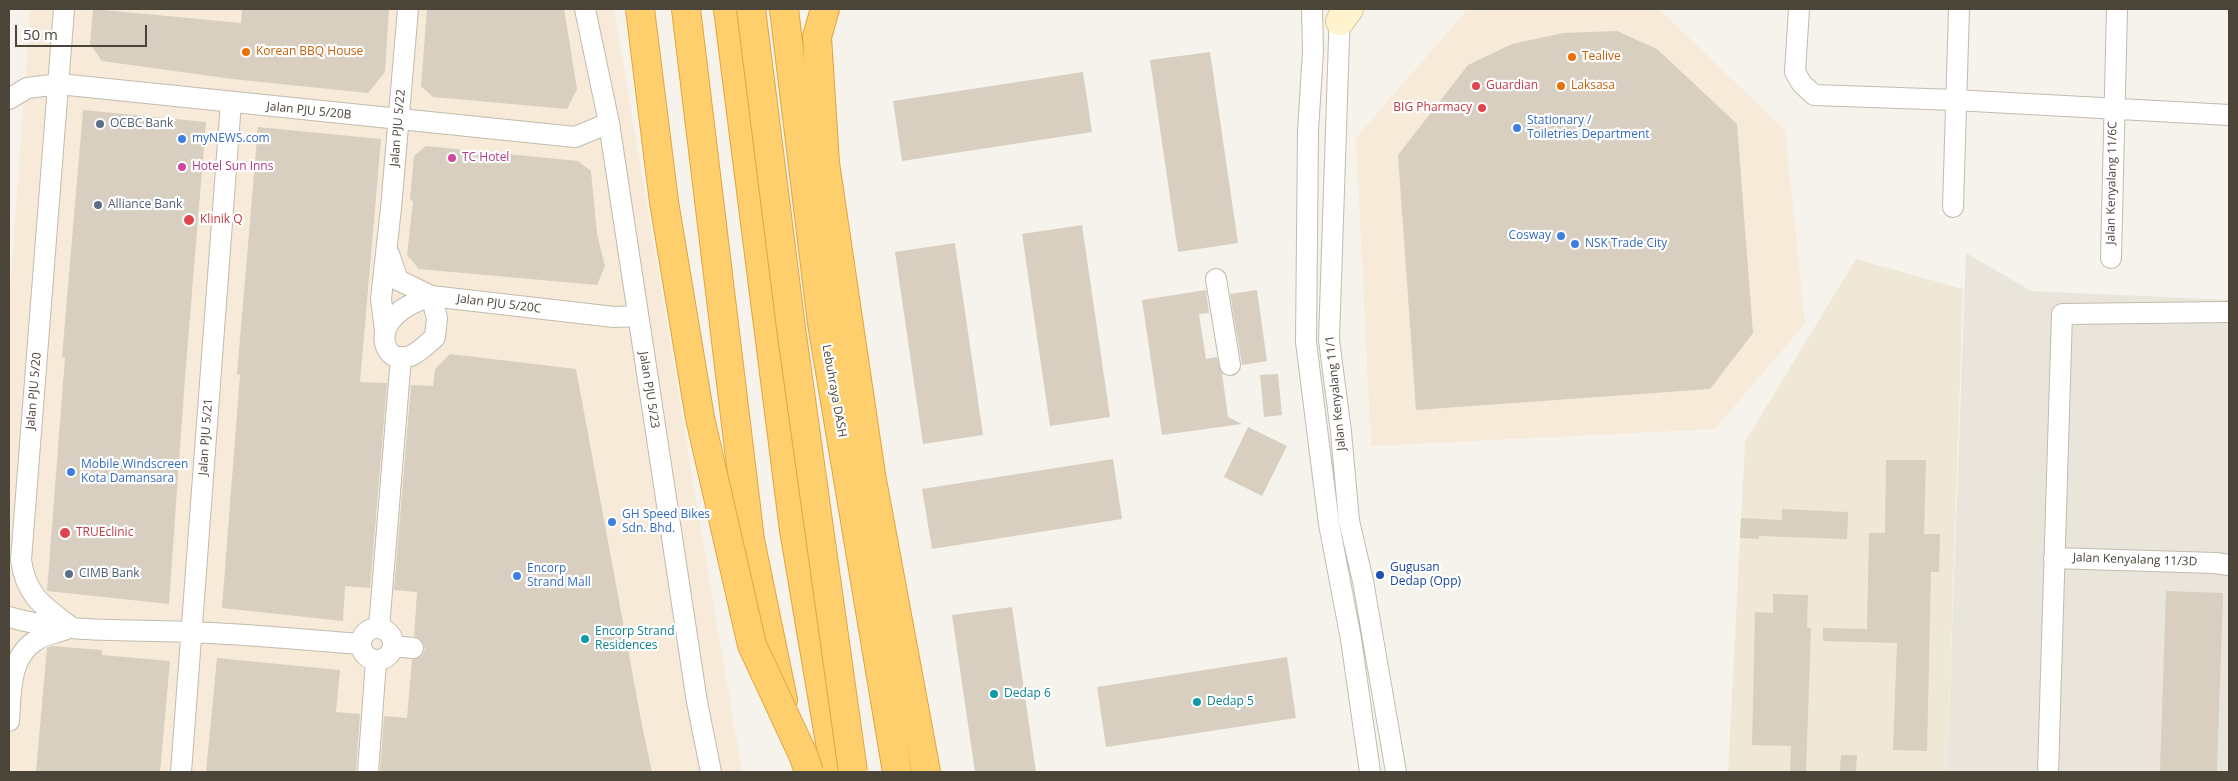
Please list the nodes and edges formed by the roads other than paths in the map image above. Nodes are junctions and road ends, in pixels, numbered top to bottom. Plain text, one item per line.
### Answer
1 (64, 9) edge
2 (408, 9) edge
3 (585, 9) edge
4 (640, 9) edge
5 (686, 9) edge
6 (728, 9) edge
7 (751, 9) edge
8 (784, 9) edge
9 (825, 9) edge
10 (1312, 9) edge
11 (1799, 9) edge
12 (1959, 9) edge
13 (2117, 9) edge
14 (1343, 13) edge
15 (59, 84) junction
16 (9, 99) edge
17 (1956, 100) junction
18 (231, 102) junction
19 (2114, 108) junction
20 (2229, 115) edge
21 (398, 120) junction
22 (609, 123) junction
23 (1953, 207) dead end
24 (387, 247) junction
25 (2110, 258) dead end
26 (1216, 279) dead end
27 (431, 296) junction
28 (2229, 312) edge
29 (637, 316) junction
30 (385, 330) junction
31 (400, 357) junction
32 (1230, 365) dead end
33 (794, 530) junction
34 (2054, 558) junction
35 (2225, 562) edge
36 (9, 617) edge
37 (71, 627) junction
38 (379, 628) junction
39 (192, 632) junction
40 (361, 644) junction
41 (13, 656) edge
42 (376, 661) junction
43 (9, 721) edge
44 (181, 772) edge
45 (368, 772) edge
46 (711, 772) edge
47 (799, 772) edge
48 (809, 772) edge
49 (835, 772) edge
50 (853, 772) edge
51 (865, 772) edge
52 (897, 772) edge
53 (926, 772) edge
54 (1370, 772) edge
55 (1396, 772) edge
56 (2048, 772) edge

1 - 15 street, Jalan PJU 5/20
2 - 21 street, Jalan PJU 5/22
3 - 22 street, Jalan PJU 5/23
4 - 48 highway, bridge
5 - 47 highway
6 - 33 highway
7 - 50 highway, bridge
8 - 52 highway, Lebuhraya DASH
9 - 53 highway
10 - 54 street, Jalan Kenyalang 11/1
11 - 17 street
12 - 17 street
13 - 19 street, Jalan Kenyalang 11/6C
14 - 55 street, Jalan Kenyalang 11/1
15 - 16 street, Jalan PJU 5/20B
15 - 18 street, Jalan PJU 5/20B
15 - 37 street, Jalan PJU 5/20
17 - 19 street
17 - 23 street
18 - 21 street, Jalan PJU 5/20B
18 - 39 street, Jalan PJU 5/21
19 - 20 street
19 - 25 street, Jalan Kenyalang 11/6C
21 - 22 street, Jalan PJU 5/20B
21 - 24 street, Jalan PJU 5/22
22 - 29 street, Jalan PJU 5/23
24 - 27 street, Jalan PJU 5/20C
24 - 30 street, Jalan PJU 5/22
26 - 32 street
27 - 29 street, Jalan PJU 5/20C
27 - 30 street
27 - 31 street
28 - 34 street
29 - 46 street, Jalan PJU 5/23
30 - 31 street
31 - 38 street
33 - 49 highway
33 - 51 highway
34 - 35 street, Jalan Kenyalang 11/3D
34 - 56 street
36 - 37 street
37 - 39 street
37 - 41 street
38 - 40 street
38 - 42 street
39 - 40 street
39 - 44 street, Jalan PJU 5/21
40 - 42 street
41 - 43 street
42 - 45 street

